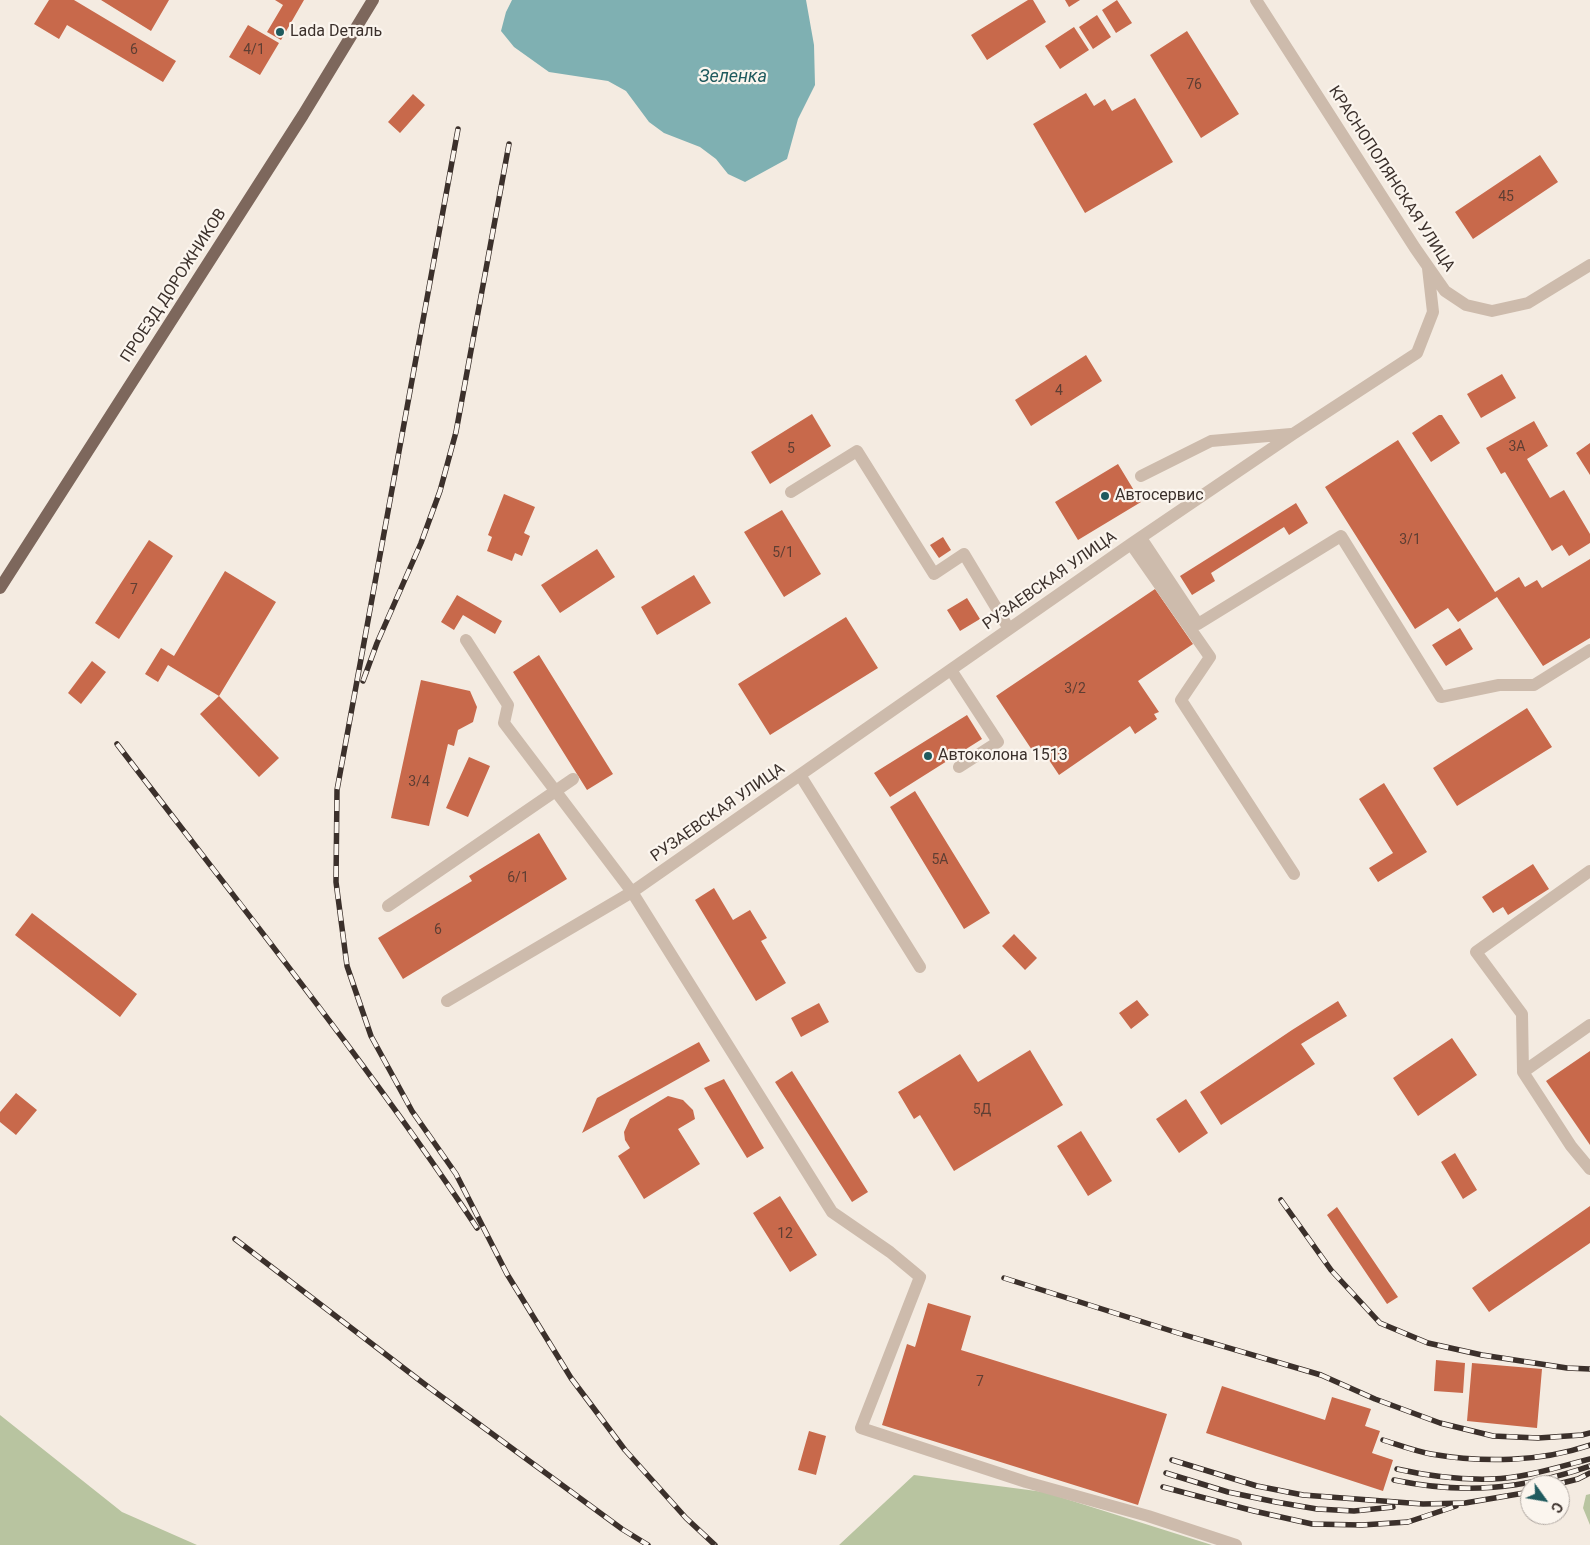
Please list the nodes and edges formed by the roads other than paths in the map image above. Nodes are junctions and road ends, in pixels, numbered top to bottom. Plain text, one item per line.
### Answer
1 (373, 0) edge
2 (1256, 0) edge
3 (1590, 265) edge
4 (1428, 268) junction
5 (1293, 434) junction
6 (1141, 476) dead end
7 (791, 492) dead end
8 (1136, 541) junction
9 (0, 588) edge
10 (1009, 628) junction
11 (466, 640) dead end
12 (1590, 650) edge
13 (951, 670) junction
14 (959, 767) dead end
15 (800, 775) junction
16 (572, 779) dead end
17 (556, 790) junction
18 (1590, 871) edge
19 (1294, 874) dead end
20 (632, 892) junction
21 (388, 906) dead end
22 (920, 968) dead end
23 (447, 1002) dead end
24 (1590, 1025) edge
25 (1523, 1072) junction
26 (1590, 1169) edge
27 (1236, 1545) edge

1 - 9 main road, ПРОЕЗД ДОРОЖНИКОВ
2 - 4 street, КРАСНОПОЛЯНСКАЯ УЛИЦА
3 - 4 street, КРАСНОПОЛЯНСКАЯ УЛИЦА
4 - 5 street, РУЗАЕВСКАЯ УЛИЦА
5 - 6 street
5 - 8 street, РУЗАЕВСКАЯ УЛИЦА
7 - 10 street
8 - 10 street, РУЗАЕВСКАЯ УЛИЦА
8 - 12 street
8 - 19 street
10 - 13 street, РУЗАЕВСКАЯ УЛИЦА
11 - 17 street
13 - 14 street
13 - 15 street, РУЗАЕВСКАЯ УЛИЦА
15 - 20 street, РУЗАЕВСКАЯ УЛИЦА
15 - 22 street
16 - 17 street
17 - 20 street
17 - 21 street
18 - 25 street
20 - 23 street, РУЗАЕВСКАЯ УЛИЦА
20 - 27 street
24 - 25 street
25 - 26 street

